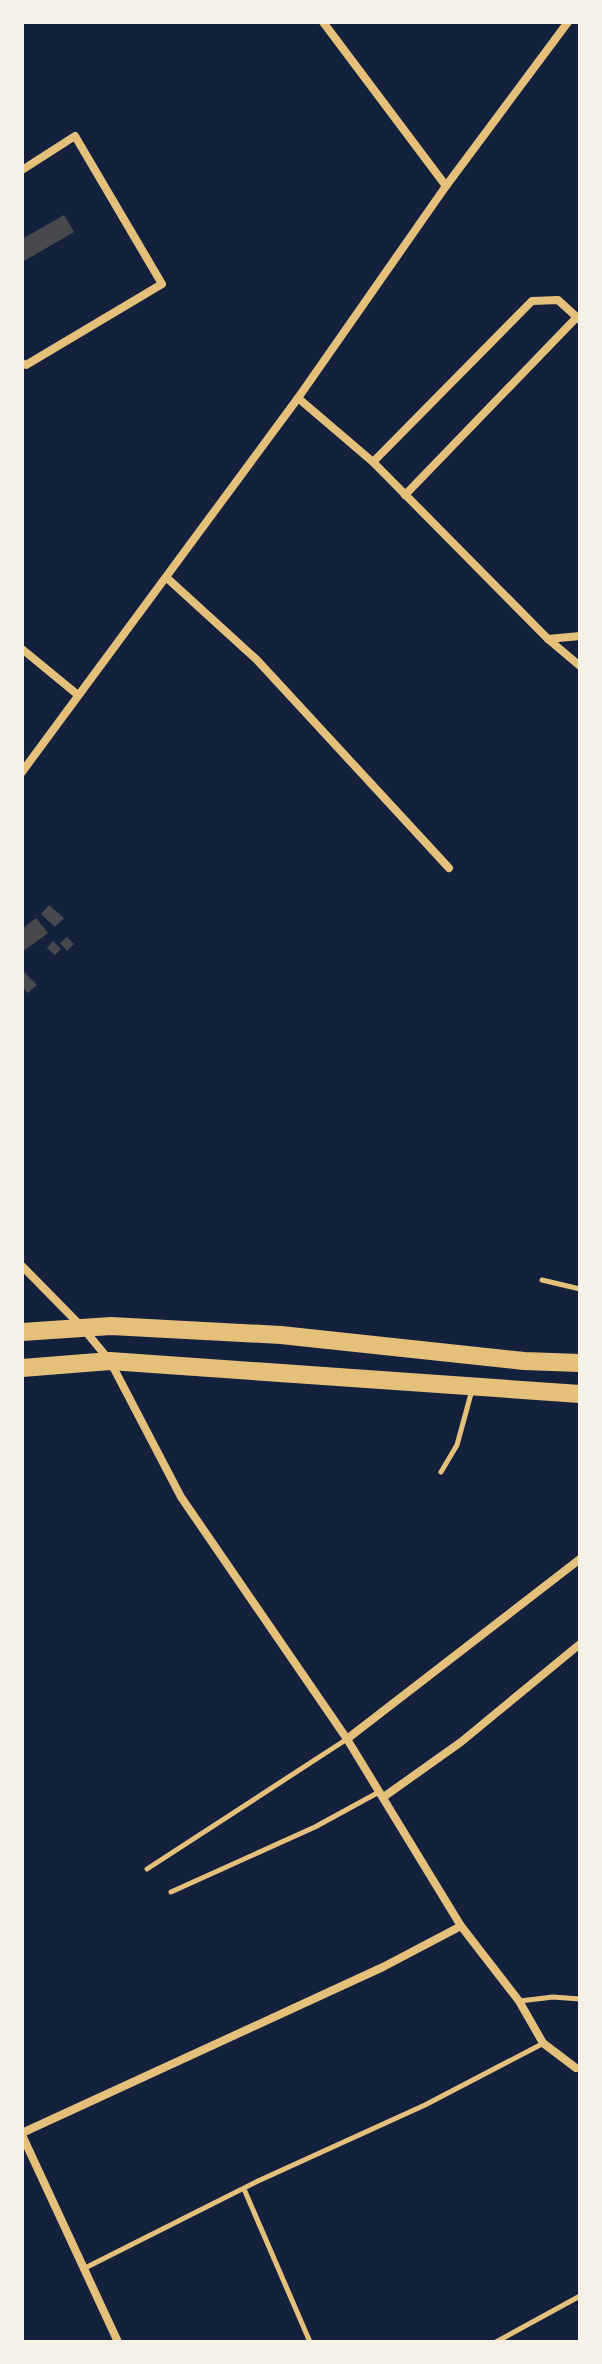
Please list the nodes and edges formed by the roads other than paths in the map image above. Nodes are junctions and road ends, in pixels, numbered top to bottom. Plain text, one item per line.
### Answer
1 (323, 22) edge
2 (568, 22) edge
3 (22, 170) edge
4 (446, 186) junction
5 (579, 318) edge
6 (22, 363) edge
7 (298, 398) junction
8 (373, 462) junction
9 (405, 495) junction
10 (167, 578) junction
11 (580, 636) edge
12 (548, 639) junction
13 (22, 649) edge
14 (580, 666) edge
15 (78, 695) junction
16 (22, 772) edge
17 (449, 868) dead end
18 (22, 1266) edge
19 (542, 1280) dead end
20 (580, 1289) edge
21 (82, 1327) junction
22 (22, 1332) edge
23 (110, 1361) junction
24 (580, 1363) edge
25 (22, 1368) edge
26 (472, 1389) junction
27 (580, 1394) edge
28 (441, 1472) dead end
29 (580, 1559) edge
30 (580, 1644) edge
31 (347, 1739) junction
32 (383, 1793) junction
33 (147, 1869) dead end
34 (171, 1892) dead end
35 (461, 1926) junction
36 (580, 1999) edge
37 (519, 2001) junction
38 (543, 2043) junction
39 (578, 2069) edge
40 (22, 2134) edge
41 (244, 2189) junction
42 (84, 2269) junction
43 (580, 2296) edge
44 (118, 2342) edge
45 (310, 2342) edge
46 (496, 2342) edge

1 - 4 street
2 - 4 street
3 - 6 street
4 - 7 street
5 - 8 street
5 - 9 street
7 - 8 street
7 - 10 street
8 - 9 street
9 - 12 street
10 - 15 street
10 - 17 street
11 - 12 street
12 - 14 street
13 - 15 street
15 - 16 street
18 - 21 street
19 - 20 lane
21 - 22 highway
21 - 23 street
21 - 24 highway
23 - 25 highway
23 - 26 highway
23 - 31 street
26 - 27 highway
26 - 28 lane
29 - 31 street
30 - 32 street
31 - 32 street
31 - 33 lane
32 - 34 lane
32 - 35 street
35 - 37 street
35 - 40 street
36 - 37 lane
37 - 38 street
38 - 39 street
38 - 41 lane
40 - 42 street
41 - 42 lane
41 - 45 lane
42 - 44 street
43 - 46 lane

